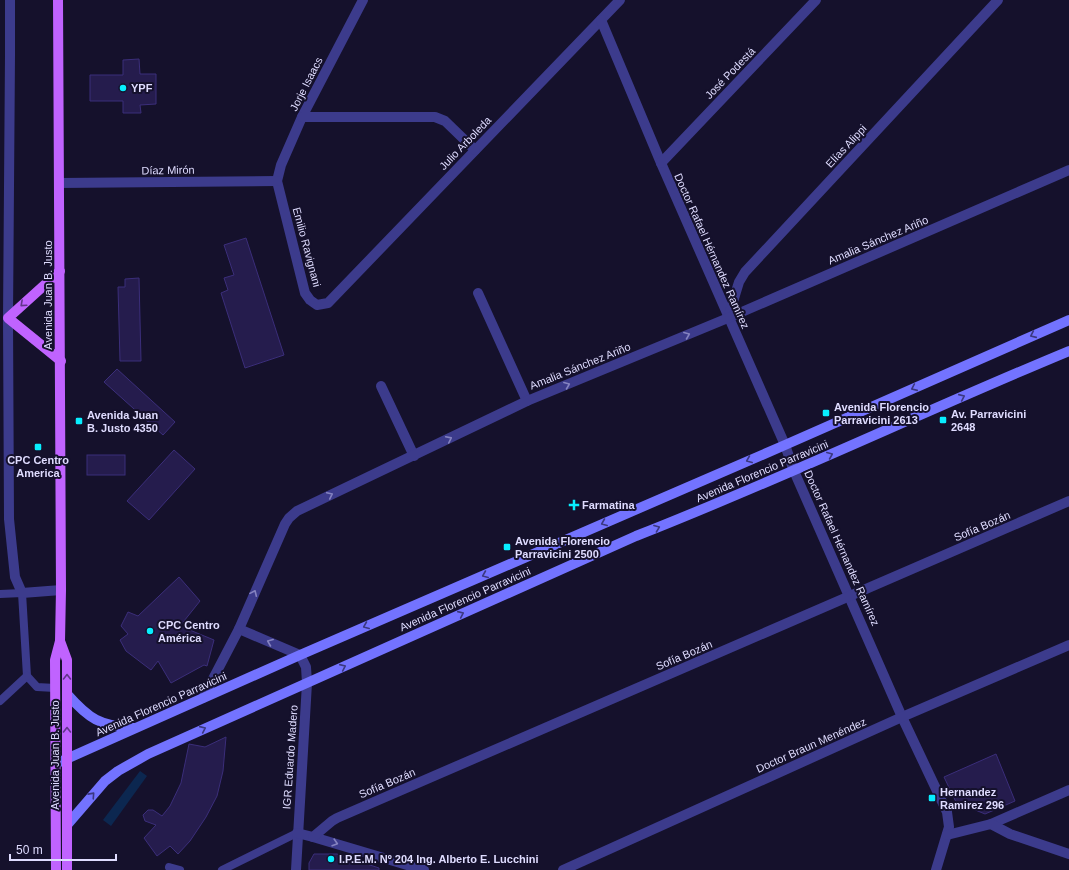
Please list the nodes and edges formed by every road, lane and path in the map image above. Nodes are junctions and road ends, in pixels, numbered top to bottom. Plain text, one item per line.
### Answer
1 (10, 0) edge
2 (58, 0) edge
3 (363, 0) edge
4 (620, 0) edge
5 (816, 0) edge
6 (998, 0) edge
7 (601, 20) junction
8 (5, 56) edge
9 (302, 117) junction
10 (475, 150) junction
11 (661, 163) junction
12 (1069, 170) edge
13 (277, 181) junction
14 (59, 183) junction
15 (60, 271) junction
16 (478, 292) dead end
17 (328, 303) joint
18 (4, 318) edge
19 (728, 318) junction
20 (1069, 320) edge
21 (1069, 351) edge
22 (61, 362) junction
23 (381, 386) dead end
24 (527, 401) junction
25 (785, 445) junction
26 (414, 456) junction
27 (794, 470) junction
28 (1069, 501) edge
29 (61, 590) junction
30 (22, 593) junction
31 (0, 594) edge
32 (850, 596) junction
33 (239, 629) junction
34 (60, 642) junction
35 (1069, 645) edge
36 (300, 655) junction
37 (27, 676) junction
38 (307, 683) junction
39 (55, 688) junction
40 (67, 694) junction
41 (203, 698) junction
42 (0, 701) edge
43 (902, 717) junction
44 (136, 729) junction
45 (67, 759) junction
46 (55, 764) junction
47 (1069, 790) edge
48 (991, 824) junction
49 (67, 825) junction
50 (297, 834) junction
51 (947, 835) junction
52 (313, 836) junction
53 (1069, 854) edge
54 (169, 867) dead end
55 (56, 870) edge
56 (67, 870) edge
57 (180, 870) edge
58 (222, 870) edge
59 (296, 870) edge
60 (424, 870) edge
61 (563, 870) edge
62 (936, 870) edge

1 - 8 street
2 - 14 main road, Avenida Juan B. Justo
3 - 9 street, Jorje Isaacs
4 - 7 street, Julio Arboleda
5 - 11 street, José Podestá
6 - 19 street, Elías Alippi
7 - 10 street, Julio Arboleda
7 - 11 street, Doctor Rafael Hérnandez Ramírez
8 - 18 street
9 - 10 street
9 - 13 street, Jorje Isaacs
10 - 17 street, Julio Arboleda
11 - 19 street, Doctor Rafael Hérnandez Ramírez
12 - 19 street, Amalia Sánchez Ariño
13 - 14 street, Díaz Mirón
13 - 17 street, Emilio Ravignani
14 - 15 main road, Avenida Juan B. Justo
15 -> 18 main road
15 - 22 main road, Avenida Juan B. Justo
16 - 24 street
18 - 22 main road
18 - 30 street
24 -> 19 street, Amalia Sánchez Ariño
19 - 25 street, Doctor Rafael Hérnandez Ramírez
20 -> 25 main road, Avenida Florencio Parravicini
27 -> 21 main road, Avenida Florencio Parravicini
22 - 29 main road, Avenida Juan B. Justo
23 - 26 street
26 -> 24 street, Amalia Sánchez Ariño
25 - 27 street, Doctor Rafael Hérnandez Ramírez
25 -> 36 main road, Avenida Florencio Parravicini
33 -> 26 street, Amalia Sánchez Ariño
27 - 32 street, Doctor Rafael Hérnandez Ramírez
38 -> 27 main road, Avenida Florencio Parravicini
28 - 32 street, Sofía Bozán
29 - 30 street
29 - 34 main road, Avenida Juan B. Justo
30 - 31 lane
30 - 37 lane
32 - 43 street, Doctor Rafael Hérnandez Ramírez
32 - 52 street, Sofía Bozán
36 -> 33 street
33 - 41 street, Amalia Sánchez Ariño
34 - 39 main road, Avenida Juan B. Justo
40 -> 34 main road, Avenida Juan B. Justo
35 - 43 street, Doctor Braun Menéndez
36 - 38 street, IGR Eduardo Madero
36 - 41 main road, Avenida Florencio Parravicini
37 - 39 lane
37 - 42 lane
49 -> 38 main road, Avenida Florencio Parravicini
38 - 50 street, IGR Eduardo Madero
39 - 46 main road, Avenida Juan B. Justo
40 - 44 main road
45 -> 40 main road, Avenida Juan B. Justo
41 - 44 main road, Avenida Florencio Parravicini
43 - 51 street, Doctor Rafael Hérnandez Ramírez
43 - 61 street, Doctor Braun Menéndez
44 - 45 main road, Avenida Florencio Parravicini
45 - 46 main road, Avenida Florencio Parravicini
45 - 49 main road, Avenida Juan B. Justo
46 - 55 main road, Avenida Juan B. Justo
47 - 48 street
48 - 51 street
48 - 53 street
49 - 56 main road, Avenida Juan B. Justo
50 - 52 street
50 - 58 lane
50 - 59 street, IGR Eduardo Madero
51 - 62 street, Doctor Rafael Hérnandez Ramírez
52 -> 60 street
54 - 57 lane

